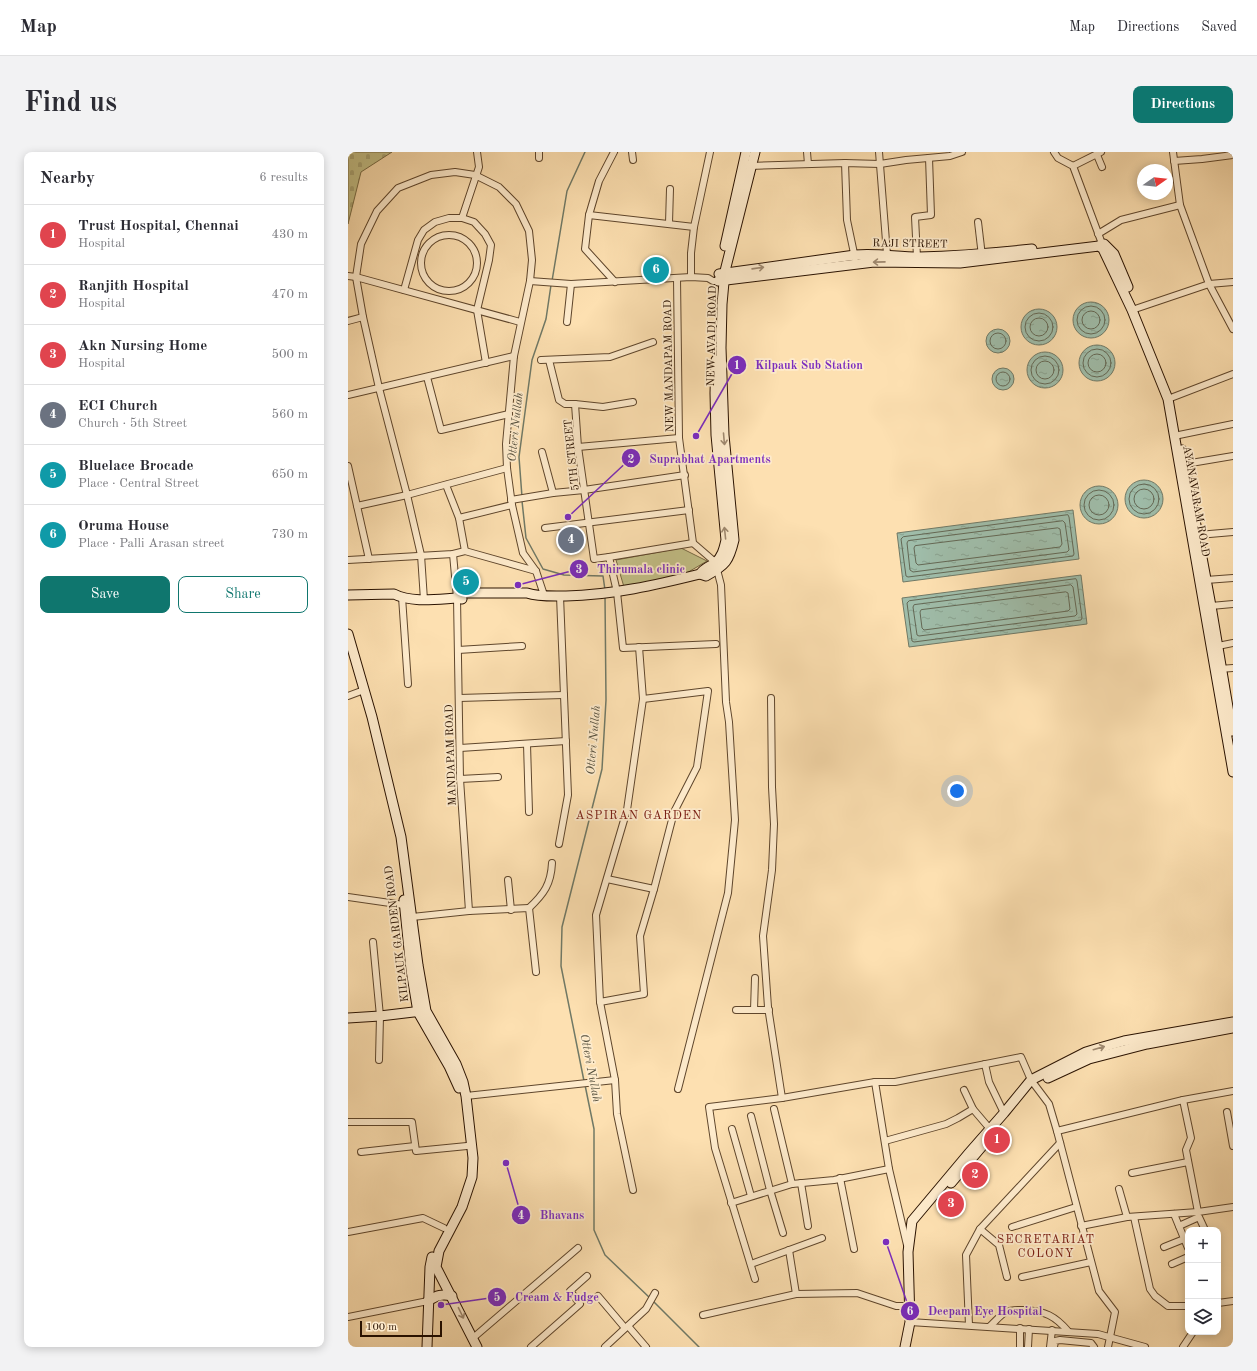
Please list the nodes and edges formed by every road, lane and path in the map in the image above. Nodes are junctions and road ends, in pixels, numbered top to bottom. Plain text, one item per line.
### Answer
1 (477, 152) edge
2 (614, 152) edge
3 (632, 152) edge
4 (710, 152) edge
5 (746, 152) edge
6 (755, 152) edge
7 (807, 152) edge
8 (879, 152) edge
9 (962, 152) edge
10 (1054, 152) edge
11 (1173, 152) edge
12 (950, 154) edge
13 (1099, 154) edge
14 (1233, 155) edge
15 (929, 158) junction
16 (633, 160) dead end
17 (1174, 161) junction
18 (845, 163) junction
19 (808, 164) junction
20 (880, 164) junction
21 (1073, 166) junction
22 (747, 167) junction
23 (1102, 168) dead end
24 (475, 175) junction
25 (670, 189) dead end
26 (1180, 205) junction
27 (589, 215) junction
28 (462, 218) junction
29 (978, 222) dead end
30 (669, 223) junction
31 (694, 227) junction
32 (1099, 240) junction
33 (887, 254) junction
34 (917, 257) junction
35 (982, 257) junction
36 (855, 260) junction
37 (348, 276) edge
38 (356, 277) junction
39 (691, 277) junction
40 (721, 277) junction
41 (677, 278) junction
42 (530, 281) junction
43 (615, 282) junction
44 (1233, 282) edge
45 (570, 284) junction
46 (1209, 284) junction
47 (404, 290) junction
48 (442, 291) junction
49 (440, 300) junction
50 (1135, 309) junction
51 (477, 310) junction
52 (363, 318) junction
53 (348, 321) edge
54 (520, 322) junction
55 (567, 322) dead end
56 (1233, 328) edge
57 (653, 342) dead end
58 (514, 356) junction
59 (541, 360) dead end
60 (549, 360) junction
61 (486, 363) junction
62 (1233, 374) edge
63 (427, 377) junction
64 (379, 388) junction
65 (348, 395) edge
66 (1170, 398) junction
67 (633, 402) dead end
68 (575, 404) junction
69 (509, 414) junction
70 (1233, 424) edge
71 (1179, 435) junction
72 (679, 438) junction
73 (578, 447) junction
74 (542, 452) dead end
75 (1233, 456) edge
76 (1185, 464) junction
77 (348, 466) edge
78 (507, 468) junction
79 (685, 476) junction
80 (446, 485) junction
81 (584, 490) junction
82 (553, 492) junction
83 (407, 495) junction
84 (513, 501) junction
85 (357, 506) junction
86 (688, 510) junction
87 (458, 518) junction
88 (590, 523) junction
89 (545, 528) dead end
90 (1233, 532) edge
91 (1198, 535) junction
92 (693, 543) junction
93 (465, 551) junction
94 (454, 554) junction
95 (420, 555) junction
96 (609, 557) junction
97 (369, 559) junction
98 (348, 560) edge
99 (716, 566) junction
100 (536, 571) junction
101 (1233, 578) edge
102 (1206, 580) junction
103 (613, 593) junction
104 (348, 595) edge
105 (544, 595) junction
106 (560, 596) junction
107 (401, 597) junction
108 (457, 598) junction
109 (348, 599) edge
110 (424, 600) junction
111 (1233, 604) edge
112 (1211, 606) junction
113 (348, 634) edge
114 (1233, 643) edge
115 (716, 644) dead end
116 (522, 646) dead end
117 (1218, 646) junction
118 (638, 647) junction
119 (348, 648) edge
120 (458, 650) junction
121 (1233, 668) edge
122 (1218, 669) junction
123 (408, 684) dead end
124 (361, 691) junction
125 (564, 695) junction
126 (348, 696) edge
127 (458, 698) junction
128 (771, 698) dead end
129 (643, 699) junction
130 (1233, 738) edge
131 (566, 742) junction
132 (527, 744) junction
133 (460, 748) junction
134 (1233, 772) edge
135 (498, 777) dead end
136 (460, 779) junction
137 (529, 812) dead end
138 (559, 844) dead end
139 (552, 863) dead end
140 (607, 879) junction
141 (508, 880) dead end
142 (654, 889) junction
143 (348, 897) edge
144 (404, 905) junction
145 (529, 908) junction
146 (511, 910) junction
147 (469, 911) junction
148 (412, 917) junction
149 (373, 942) dead end
150 (536, 972) dead end
151 (755, 978) dead end
152 (600, 1002) junction
153 (736, 1010) dead end
154 (754, 1010) junction
155 (769, 1010) junction
156 (422, 1011) junction
157 (380, 1016) junction
158 (348, 1018) edge
159 (1233, 1022) edge
160 (1233, 1028) edge
161 (379, 1060) dead end
162 (985, 1064) junction
163 (615, 1080) junction
164 (875, 1082) junction
165 (1033, 1082) junction
166 (678, 1089) dead end
167 (964, 1090) dead end
168 (1233, 1092) edge
169 (466, 1096) junction
170 (782, 1098) junction
171 (1183, 1100) junction
172 (774, 1109) dead end
173 (973, 1109) junction
174 (1228, 1112) dead end
175 (1004, 1113) junction
176 (751, 1116) dead end
177 (348, 1122) edge
178 (732, 1129) dead end
179 (990, 1129) junction
180 (1057, 1131) junction
181 (885, 1141) junction
182 (1060, 1143) junction
183 (415, 1146) junction
184 (467, 1146) junction
185 (1233, 1146) edge
186 (362, 1152) dead end
187 (1188, 1162) junction
188 (889, 1169) junction
189 (1132, 1173) dead end
190 (840, 1178) junction
191 (801, 1183) junction
192 (792, 1184) junction
193 (1120, 1189) dead end
194 (633, 1190) dead end
195 (770, 1190) junction
196 (751, 1196) junction
197 (731, 1203) junction
198 (1076, 1207) junction
199 (1233, 1208) edge
200 (1198, 1212) junction
201 (1174, 1214) junction
202 (1127, 1217) junction
203 (1134, 1217) junction
204 (808, 1226) dead end
205 (1082, 1226) junction
206 (1179, 1226) junction
207 (1012, 1227) dead end
208 (1204, 1227) edge
209 (444, 1228) junction
210 (980, 1229) junction
211 (348, 1232) edge
212 (783, 1233) dead end
213 (822, 1238) dead end
214 (1184, 1239) joint
215 (1164, 1247) dead end
216 (578, 1248) dead end
217 (854, 1249) dead end
218 (789, 1250) junction
219 (908, 1252) junction
220 (1185, 1258) edge
221 (1091, 1262) junction
222 (750, 1264) junction
223 (1172, 1264) dead end
224 (587, 1276) dead end
225 (1007, 1277) dead end
226 (1022, 1277) dead end
227 (756, 1279) dead end
228 (655, 1293) dead end
229 (796, 1294) junction
230 (452, 1296) junction
231 (598, 1296) dead end
232 (428, 1301) junction
233 (1233, 1301) edge
234 (1221, 1303) edge
235 (910, 1306) junction
236 (1185, 1306) edge
237 (703, 1314) dead end
238 (348, 1317) edge
239 (913, 1323) junction
240 (969, 1325) junction
241 (990, 1326) junction
242 (626, 1327) junction
243 (1020, 1328) junction
244 (1029, 1329) junction
245 (1052, 1330) junction
246 (1068, 1332) junction
247 (1075, 1332) junction
248 (1194, 1335) edge
249 (1110, 1337) junction
250 (473, 1338) junction
251 (1074, 1344) edge
252 (427, 1347) edge
253 (477, 1347) edge
254 (531, 1347) edge
255 (605, 1347) edge
256 (646, 1347) edge
257 (905, 1347) edge
258 (910, 1347) edge
259 (1020, 1347) edge
260 (1028, 1347) edge
261 (1050, 1347) edge
262 (1054, 1347) edge
263 (1094, 1347) edge
264 (1108, 1347) edge
265 (1145, 1347) edge
266 (1182, 1347) edge

1 - 24 street
2 - 27 street
3 - 16 street
4 - 31 street
5 - 22 main road, NEW AVADI ROAD
6 - 22 main road, NEW AVADI ROAD
7 - 19 street
8 - 20 street
9 - 12 street
10 - 21 street
11 - 17 street
12 - 15 street
13 - 21 street
13 - 23 street
14 - 17 street
15 - 20 street
15 - 34 street
17 - 26 street
18 - 19 street
18 - 20 street
18 - 36 street
19 - 22 street
20 - 33 street
21 - 32 street
22 - 40 main road, NEW AVADI ROAD
24 - 28 street
24 - 38 street
24 - 42 street
25 - 30 street
26 - 32 street
26 - 46 street
27 - 30 street
27 - 43 street
28 - 47 street
28 - 51 street
29 - 35 street
30 - 31 street
31 - 39 street
32 - 35 main road, RAJI STREET
32 - 50 main road, AYANAVARAM ROAD
33 - 34 main road, RAJI STREET
33 - 36 main road, RAJI STREET
34 - 35 main road, RAJI STREET
35 -> 36 main road, RAJI STREET
36 - 40 main road, RAJI STREET
37 - 38 street
38 - 47 street
38 - 52 street
39 - 40 street
39 - 41 street
40 - 99 main road, NEW AVADI ROAD
41 - 43 street
41 - 72 street, NEW MANDAPAM ROAD
42 - 45 street
42 - 54 street
43 - 45 street
44 - 46 street
45 - 55 street
46 - 50 street
46 - 56 street
47 - 49 street
48 - 48 street
48 - 49 street
49 - 51 street
50 - 66 main road, AYANAVARAM ROAD
51 - 54 street
51 - 61 street
52 - 53 street
52 - 64 street
54 - 58 street
57 - 60 street
58 - 61 street
58 - 69 street
59 - 60 street
60 - 68 street, 5TH STREET
61 - 63 street
62 - 66 street
63 - 64 street
63 - 69 street
64 - 65 street
64 - 83 street
66 - 71 main road, AYANAVARAM ROAD
66 - 122 main road, AYANAVARAM ROAD
67 - 68 street
68 - 73 street, 5TH STREET
69 - 78 street
70 - 71 street
71 - 76 main road, AYANAVARAM ROAD
72 - 73 street
72 - 79 street, NEW MANDAPAM ROAD
73 - 81 street, 5TH STREET
74 - 82 street
75 - 76 street
76 - 91 main road, AYANAVARAM ROAD
77 - 85 street
78 - 80 street
78 - 84 street
79 - 81 street
79 - 86 street, NEW MANDAPAM ROAD
80 - 83 street
80 - 87 street
81 - 82 street
81 - 88 street, 5TH STREET
82 - 84 street
83 - 85 street
83 - 95 street
84 - 87 street
84 - 100 street
85 - 97 street
86 - 88 street
86 - 92 street, NEW MANDAPAM ROAD
87 - 93 street
88 - 89 street
88 - 96 street, 5TH STREET
90 - 91 street
91 - 102 main road, AYANAVARAM ROAD
92 - 96 street
92 - 99 street
93 - 94 street
93 - 100 street
94 - 95 street
94 - 108 street, MANDAPAM ROAD
95 - 97 street
95 - 110 street
96 - 103 street
97 - 98 street
99 - 103 main road, NEW AVADI ROAD
99 - 166 street
100 - 105 street
101 - 102 street
102 - 112 main road, AYANAVARAM ROAD
103 - 106 main road, NEW AVADI ROAD
103 - 118 street
104 - 107 main road, NEW AVADI ROAD
105 - 106 main road, NEW AVADI ROAD
105 - 108 main road, NEW AVADI ROAD
106 - 125 street
107 - 109 main road, NEW AVADI ROAD
107 - 110 main road, NEW AVADI ROAD
107 - 123 street
108 - 110 main road, NEW AVADI ROAD
108 - 120 street, MANDAPAM ROAD
111 - 112 street
112 - 117 main road, AYANAVARAM ROAD
113 - 124 main road, KILPAUK GARDEN ROAD
114 - 117 street
115 - 118 street
116 - 120 street
117 - 122 main road, AYANAVARAM ROAD
118 - 129 street
119 - 124 main road, KILPAUK GARDEN ROAD
120 - 127 street, MANDAPAM ROAD
121 - 122 street
122 - 130 main road, AYANAVARAM ROAD
122 - 134 main road, AYANAVARAM ROAD
124 - 126 street
124 - 144 main road, KILPAUK GARDEN ROAD
124 - 148 main road, KILPAUK GARDEN ROAD
125 - 127 street
125 - 131 street
127 - 133 street, MANDAPAM ROAD
128 - 155 street
129 - 140 street
129 - 142 street
131 - 132 street
131 - 138 street
132 - 133 street
132 - 137 street
133 - 136 street, MANDAPAM ROAD
135 - 136 street
136 - 147 street, MANDAPAM ROAD
139 - 145 street
140 - 142 street
140 - 152 street
141 - 146 street
142 - 152 street
143 - 144 street
144 - 156 main road, KILPAUK GARDEN ROAD
145 - 146 street
145 - 150 street
146 - 147 street
147 - 148 street
148 - 156 main road, KILPAUK GARDEN ROAD
149 - 157 street
151 - 154 street
152 - 163 street
153 - 154 street
154 - 155 street
155 - 170 street
156 - 157 main road
156 - 169 main road
156 - 184 main road, KILPAUK GARDEN ROAD
157 - 158 main road
157 - 161 street
165 -> 159 main road
160 - 165 main road
162 - 164 street
162 - 165 street
162 - 175 street
163 - 169 street
163 - 194 street
164 - 170 street
164 - 181 street
165 - 175 main road
165 - 180 street
165 - 239 main road
167 - 173 street
168 - 171 street
169 - 230 main road
170 - 197 street
171 - 180 street
171 - 187 street
172 - 192 street
173 - 179 street
173 - 181 street
174 - 185 street
175 - 179 main road
176 - 195 street
177 - 183 street
178 - 196 street
179 - 219 main road
180 - 182 street
181 - 188 street
182 - 198 street
182 - 210 street
183 - 184 street
183 - 186 street
184 - 209 main road, KILPAUK GARDEN ROAD
187 - 189 street
187 - 200 street
188 - 190 street
188 - 219 street
190 - 191 street
190 - 217 street
191 - 192 street
191 - 204 street
192 - 195 street
193 - 202 street
195 - 196 street
195 - 212 street
196 - 197 street
197 - 222 street
198 - 205 street
198 - 207 street
199 - 200 street
200 - 201 street
201 - 203 street
201 - 206 street
202 - 203 street
202 - 205 street
203 - 236 street
205 - 221 street
206 - 208 street
206 - 214 street
209 - 211 street
209 - 232 main road, KILPAUK GARDEN ROAD
210 - 225 street
210 - 240 street
213 - 218 street
214 - 215 street
216 - 250 street
218 - 222 street
218 - 229 street
219 - 235 main road
220 - 223 street
221 - 226 street
221 - 249 street
222 - 227 street
224 - 254 street
228 - 242 street
229 - 235 street
229 - 237 street
230 - 232 main road
230 -> 250 main road
231 - 242 street
232 - 238 street
232 - 252 main road, KILPAUK GARDEN ROAD
233 - 234 street
235 - 239 main road
239 - 240 street
239 - 257 main road
239 - 258 main road
240 - 241 street
241 - 243 street
241 - 246 street
242 - 255 street
242 - 256 street
243 - 244 street
243 - 259 street
244 - 245 street
244 - 260 street
245 - 246 street
245 - 261 street
246 - 247 street
247 - 249 street
247 - 251 street
248 - 266 street
249 - 264 street
249 - 265 street
250 - 253 main road
251 - 262 street
251 - 263 street

